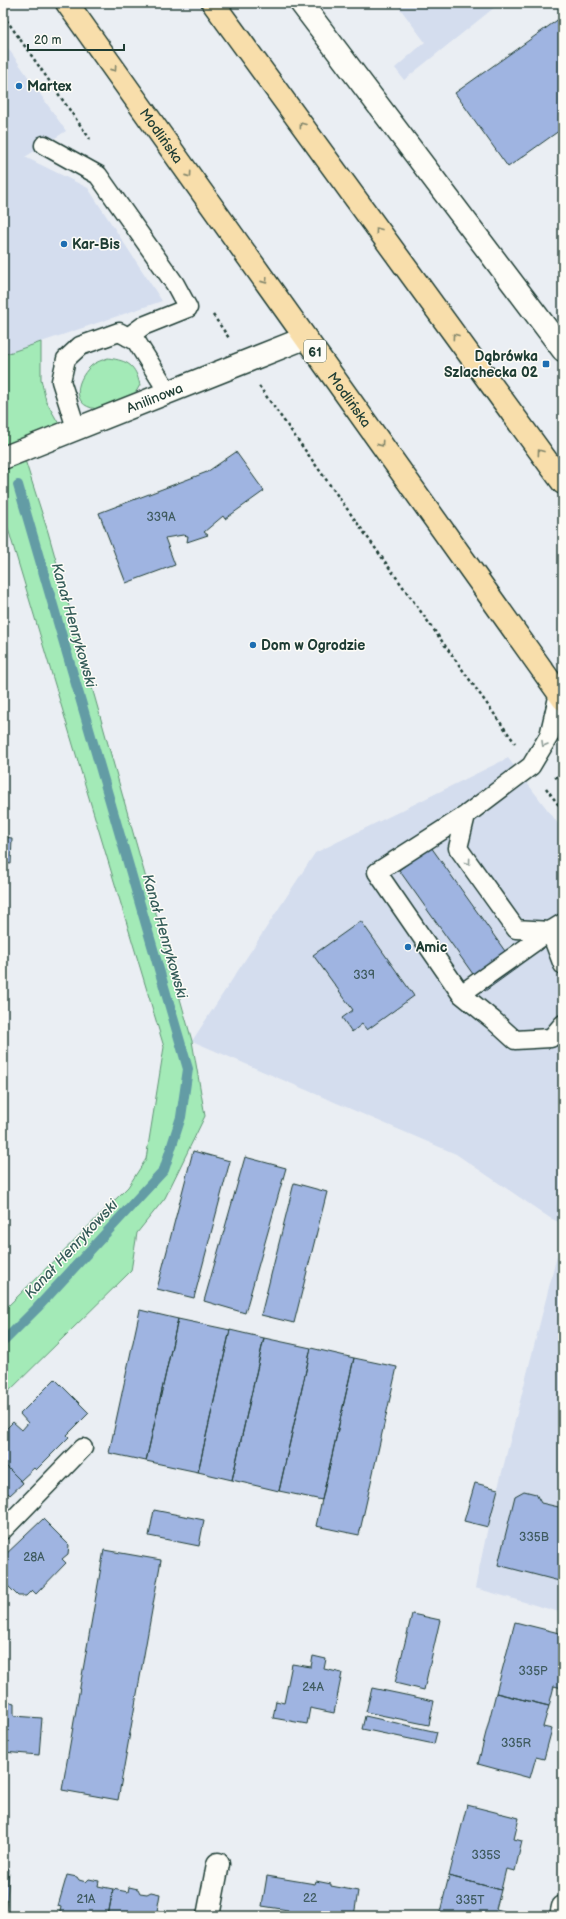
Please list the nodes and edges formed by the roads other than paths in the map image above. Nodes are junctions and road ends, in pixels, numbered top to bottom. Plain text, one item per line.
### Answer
1 (67, 3) edge
2 (213, 3) edge
3 (301, 3) edge
4 (44, 145) dead end
5 (128, 337) junction
6 (305, 338) junction
7 (563, 350) edge
8 (168, 392) junction
9 (76, 428) junction
10 (3, 458) edge
11 (563, 483) edge
12 (561, 696) edge
13 (466, 815) junction
14 (556, 927) edge
15 (563, 965) edge
16 (460, 994) junction
17 (563, 1024) edge
18 (83, 1448) dead end
19 (3, 1530) edge
20 (218, 1864) dead end
21 (563, 1907) edge
22 (208, 1916) edge
23 (561, 1916) edge

1 -> 6 main road, Modlińska / 61
11 -> 2 main road
3 - 7 street
4 - 5 lane
5 - 8 lane
5 - 9 lane
6 - 8 street, Anilinowa
6 -> 12 main road, Modlińska / 61
8 - 9 street, Anilinowa
9 - 10 street, Anilinowa
12 -> 13 lane
13 -> 14 lane
13 - 16 lane
14 - 15 lane
14 - 16 lane
16 - 17 lane
18 - 19 lane
20 - 22 street
21 - 23 street

